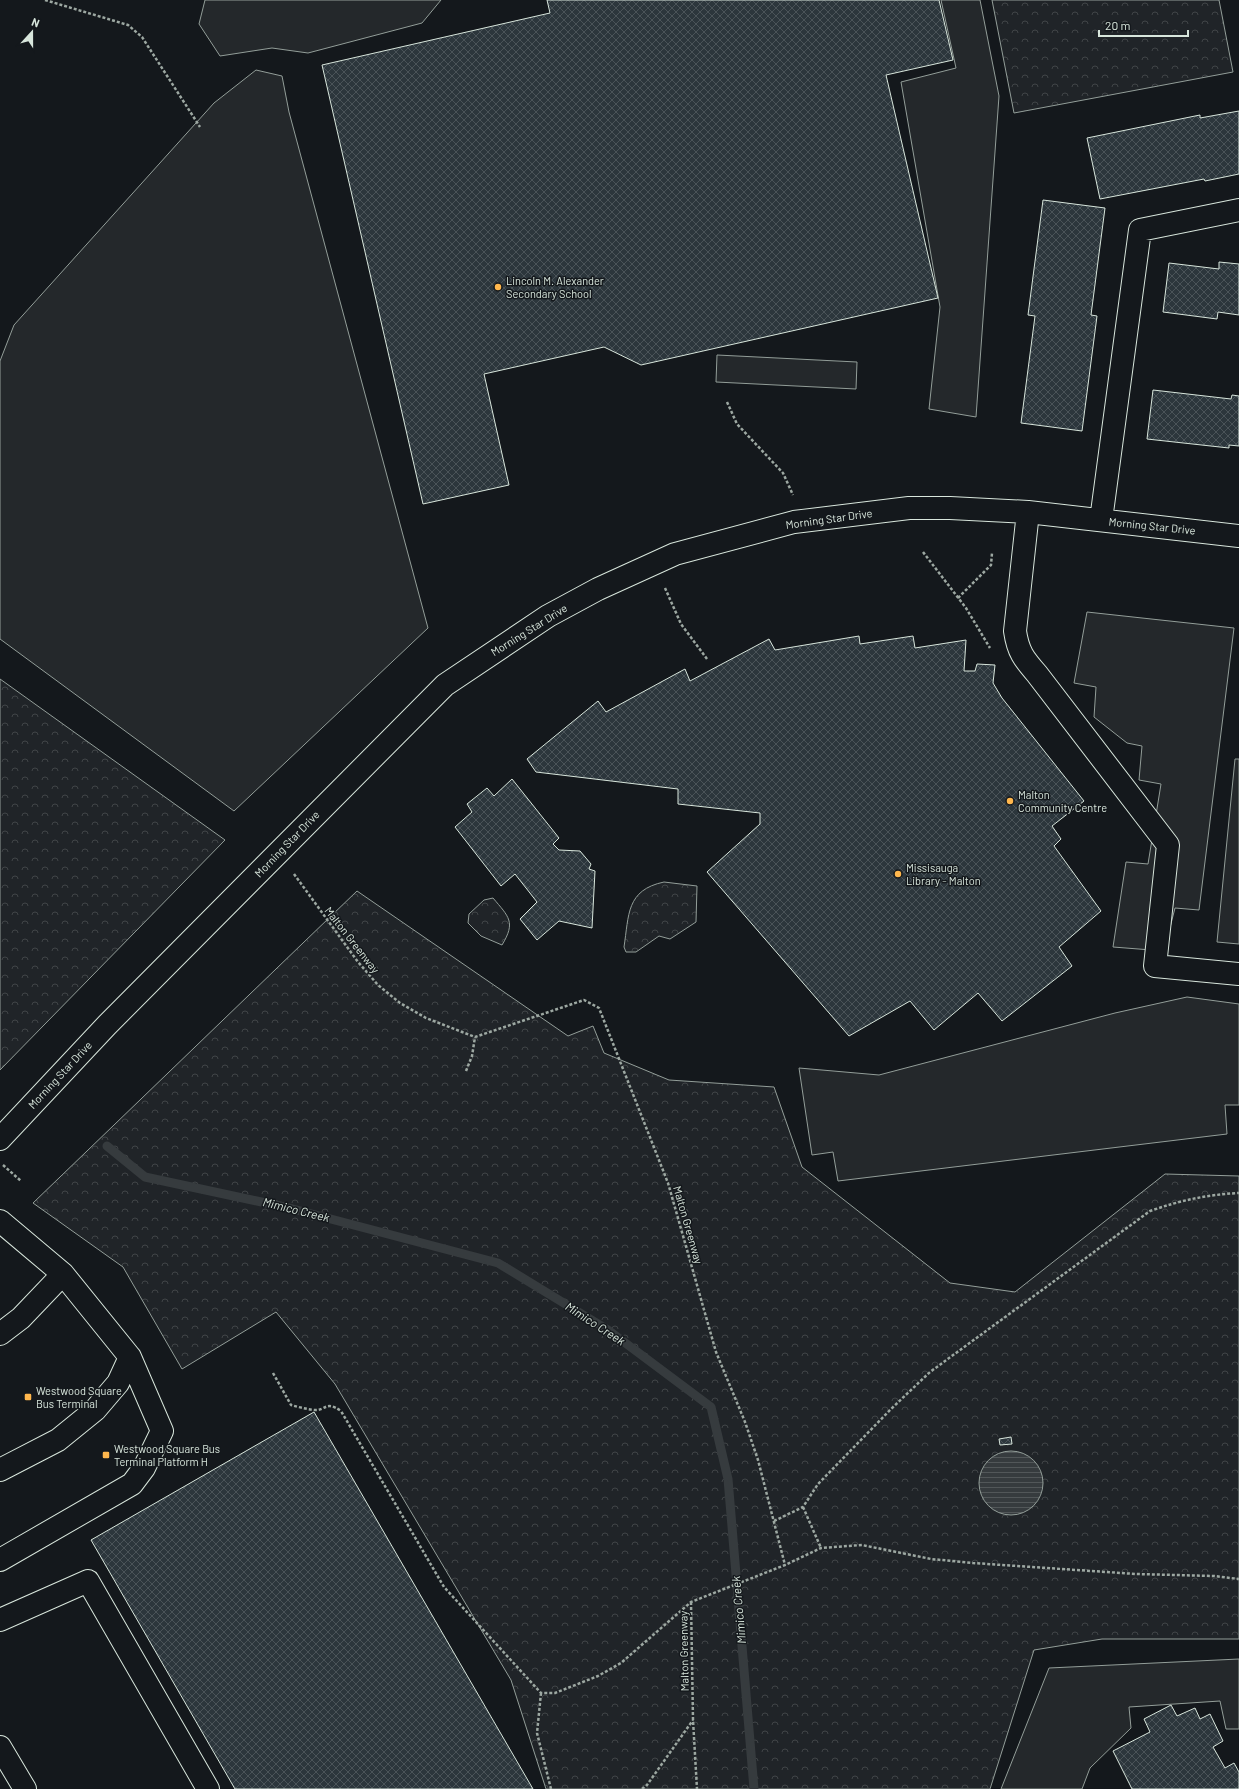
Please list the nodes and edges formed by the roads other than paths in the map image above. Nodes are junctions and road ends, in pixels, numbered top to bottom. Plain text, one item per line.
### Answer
1 (1239, 210) edge
2 (1028, 512) junction
3 (1101, 520) junction
4 (1239, 536) edge
5 (1239, 974) edge
6 (0, 1139) edge
7 (0, 1221) edge
8 (63, 1274) junction
9 (0, 1334) edge
10 (130, 1357) junction
11 (0, 1470) edge
12 (0, 1560) edge
13 (0, 1620) edge
14 (0, 1747) edge
15 (25, 1789) edge
16 (208, 1789) edge

1 - 3 street
2 - 3 street, Morning Star Drive
2 - 5 street
2 - 6 street, Morning Star Drive
3 - 4 street, Morning Star Drive
7 - 8 street
8 - 9 street
8 - 10 street
10 - 11 street
10 - 12 street
13 - 16 street
14 - 15 street

